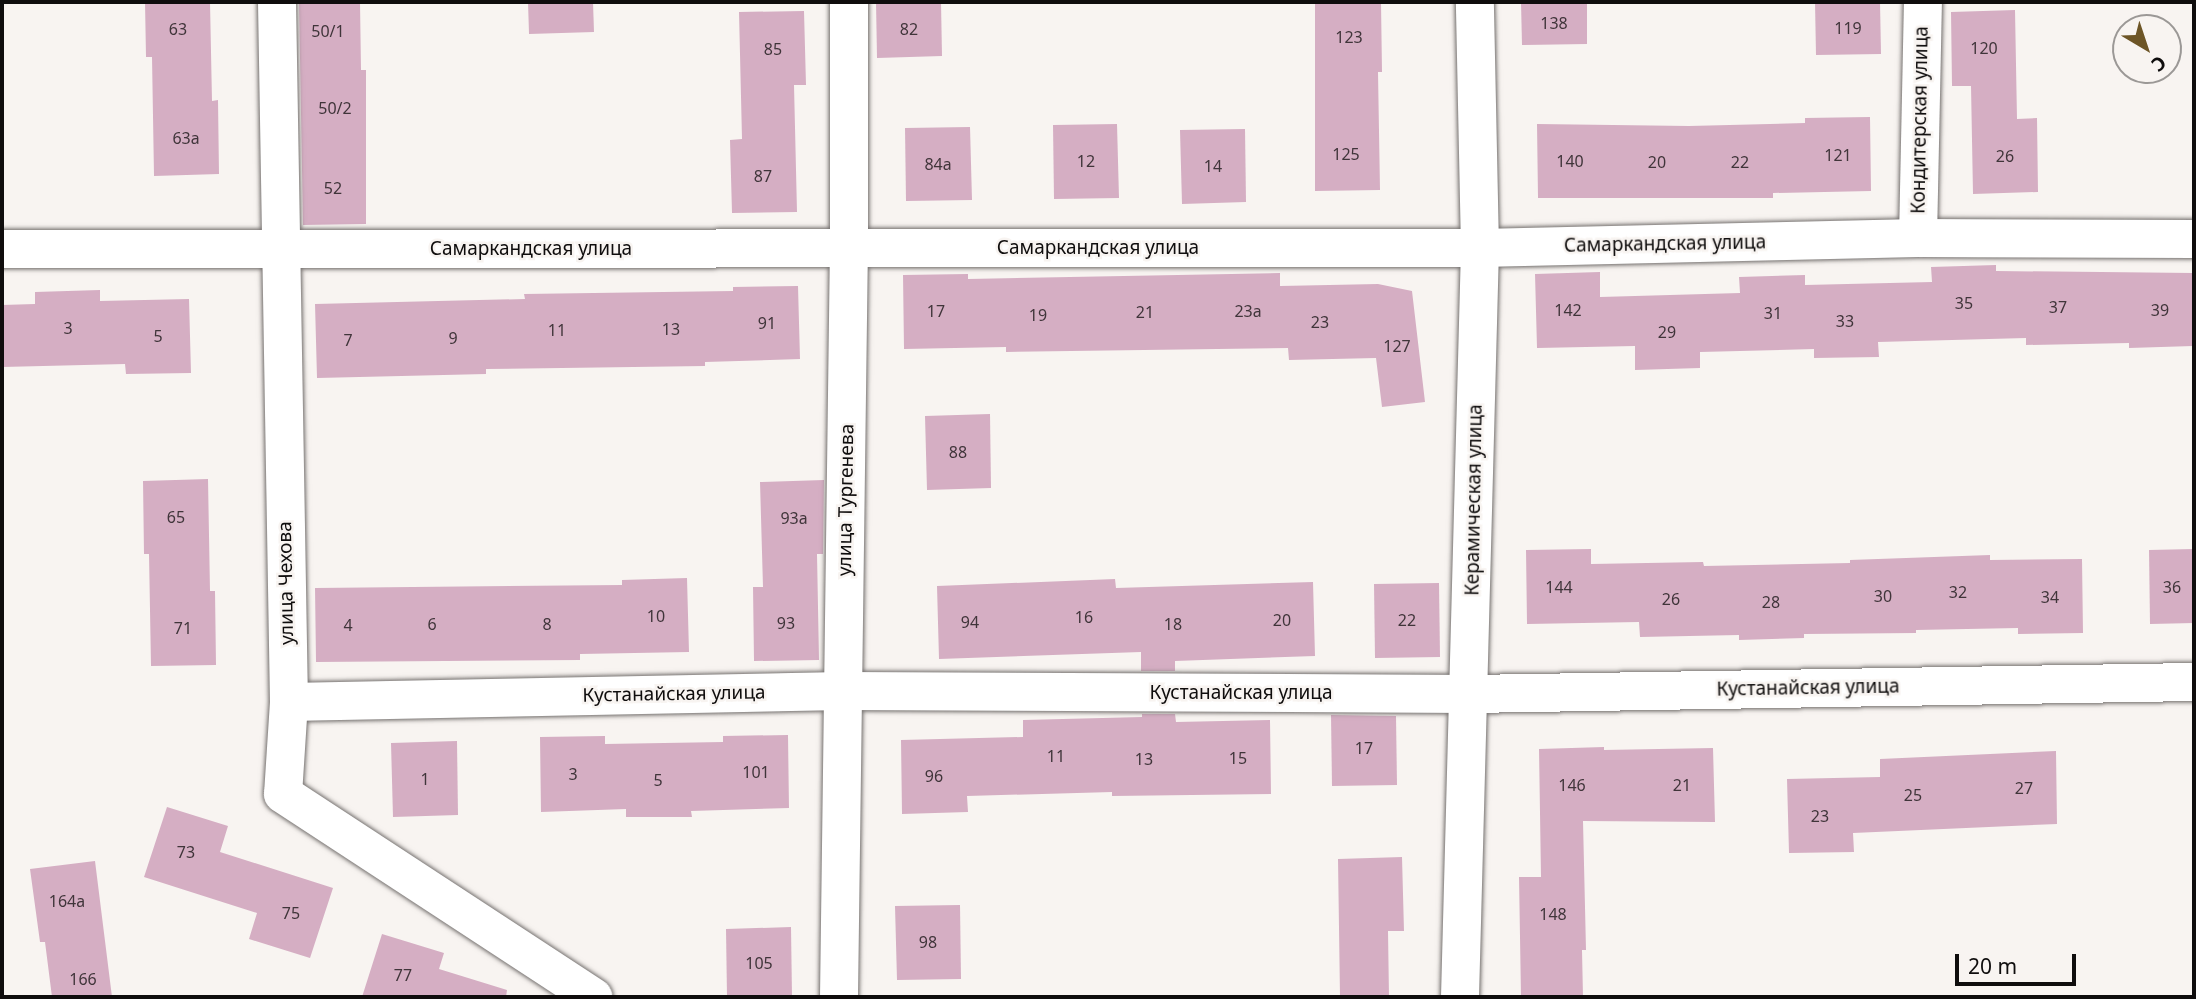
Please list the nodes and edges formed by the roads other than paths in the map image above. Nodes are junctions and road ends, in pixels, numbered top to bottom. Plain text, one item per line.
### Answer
1 (276, 2) edge
2 (849, 2) edge
3 (1475, 2) edge
4 (1923, 2) edge
5 (1918, 238) junction
6 (2194, 239) edge
7 (849, 248) junction
8 (1480, 248) junction
9 (2, 249) edge
10 (280, 251) junction
11 (2194, 682) edge
12 (843, 691) junction
13 (1470, 694) junction
14 (289, 702) junction
15 (593, 997) edge
16 (839, 997) edge
17 (1460, 997) edge

1 - 10 street, улица Чехова
2 - 7 street, улица Тургенева
3 - 8 street, Керамическая улица
4 - 5 street, Кондитерская улица
5 - 6 street, Самаркандская улица
5 - 8 street, Самаркандская улица
7 - 8 street, Самаркандская улица
7 - 10 street, Самаркандская улица
7 - 12 street, улица Тургенева
8 - 13 street, Керамическая улица
9 - 10 street, Самаркандская улица
10 - 14 street, улица Чехова
11 - 13 street, Кустанайская улица
12 - 13 street, Кустанайская улица
12 - 14 street, Кустанайская улица
12 - 16 street, улица Тургенева
13 - 17 street, Керамическая улица
14 - 15 street, улица Чехова

